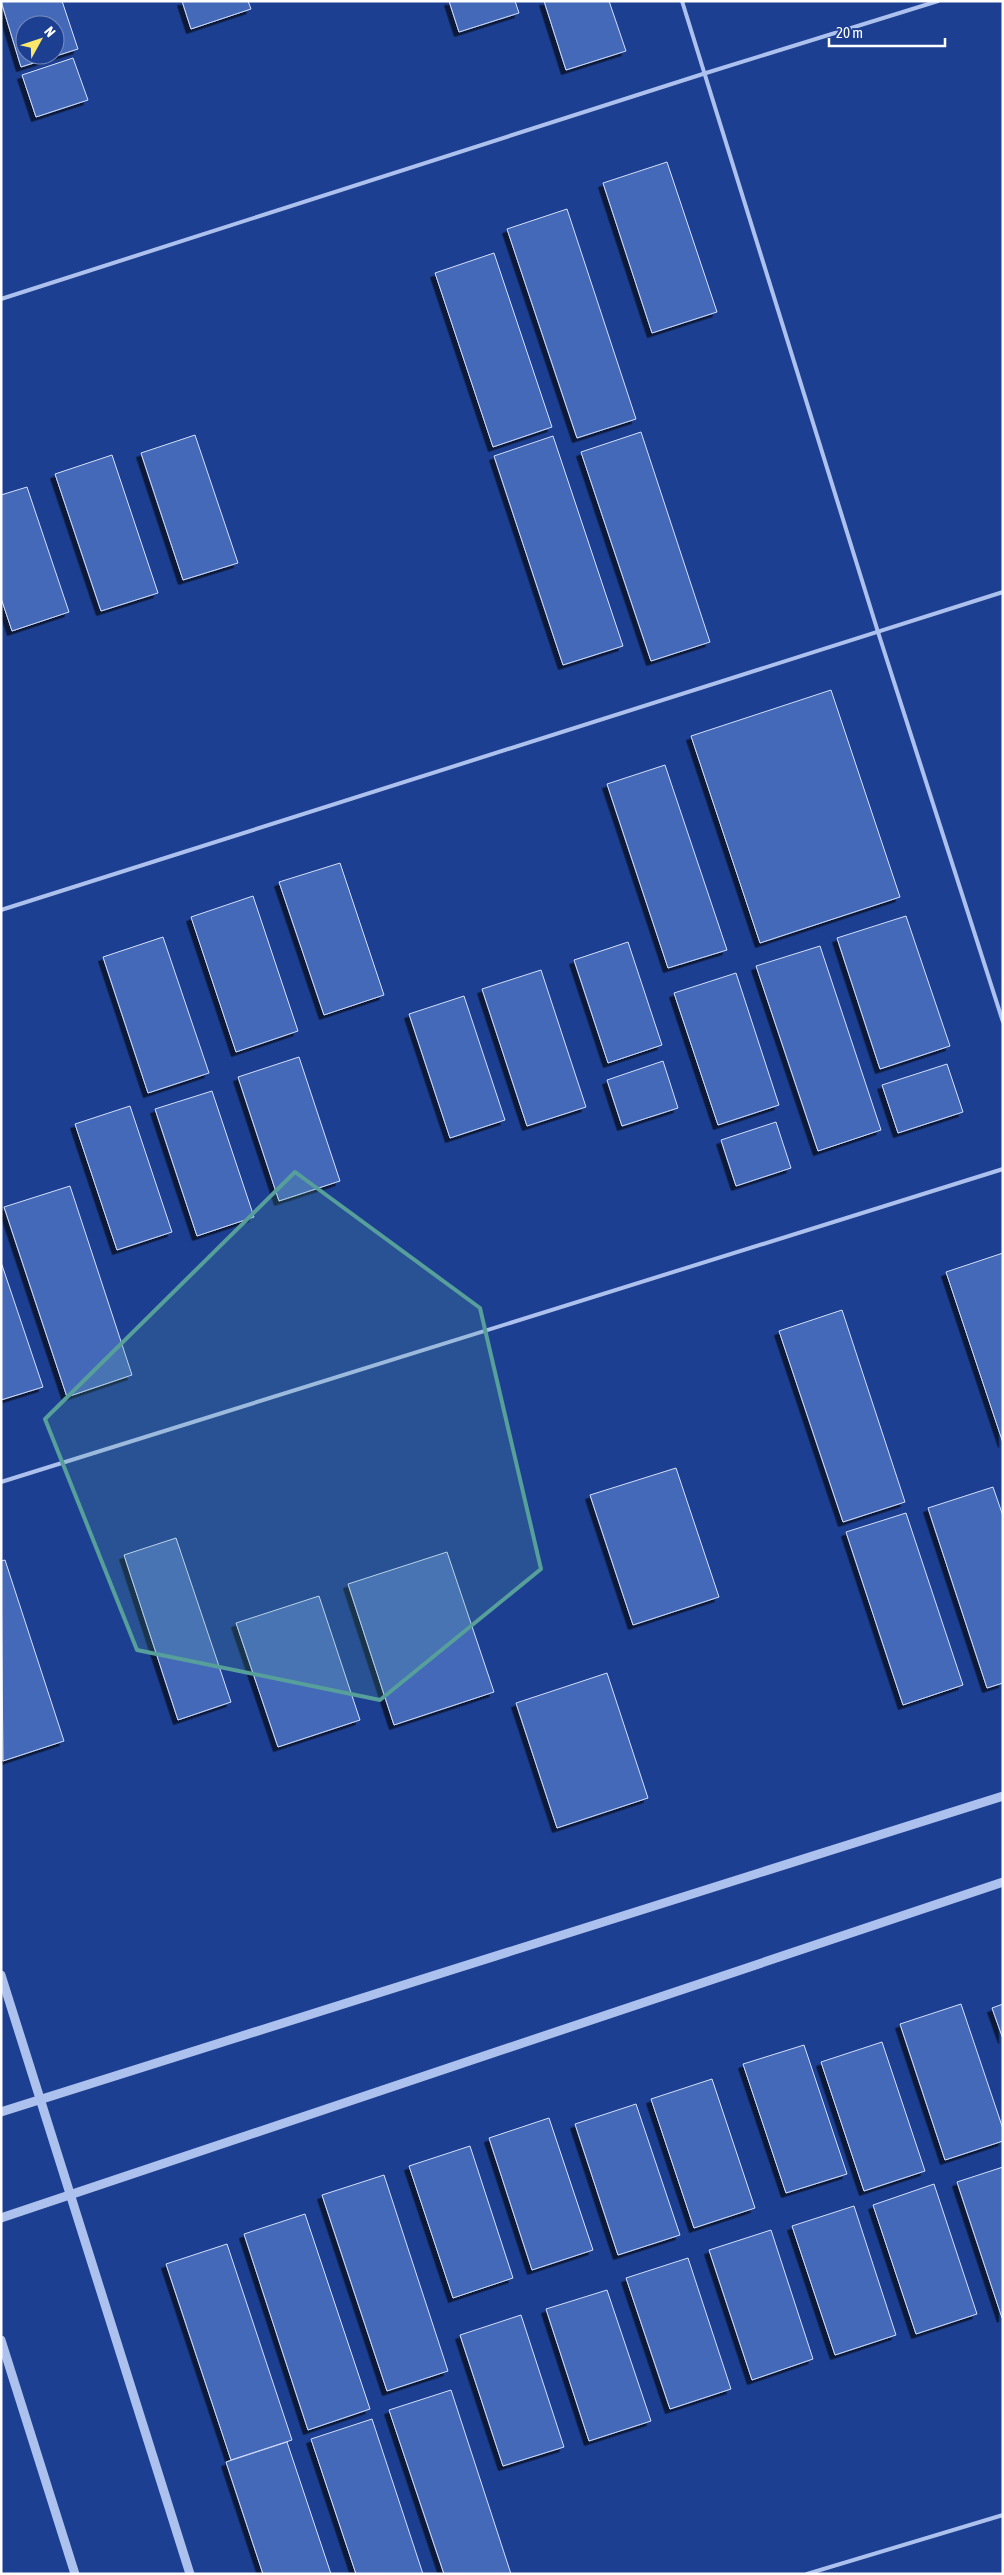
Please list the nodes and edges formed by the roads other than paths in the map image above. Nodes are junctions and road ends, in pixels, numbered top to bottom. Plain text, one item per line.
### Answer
1 (682, 1) edge
2 (938, 1) edge
3 (706, 73) junction
4 (1, 299) edge
5 (1003, 592) edge
6 (878, 632) junction
7 (1, 910) edge
8 (1003, 1022) edge
9 (1003, 1169) edge
10 (1, 1482) edge
11 (1003, 1796) edge
12 (1003, 1882) edge
13 (1, 1975) edge
14 (41, 2100) junction
15 (1, 2112) edge
16 (70, 2193) junction
17 (1, 2218) edge
18 (1, 2340) edge
19 (1003, 2515) edge
20 (75, 2574) edge
21 (190, 2574) edge
22 (807, 2574) edge

1 - 3 lane
2 - 3 lane
3 - 4 lane
3 - 6 lane
5 - 6 lane
6 - 7 lane
6 - 8 lane
9 - 10 lane
11 - 14 street
12 - 16 street
13 - 14 street
14 - 15 street
14 - 16 street
16 - 17 street
16 - 21 street
18 - 20 street
19 - 22 lane

